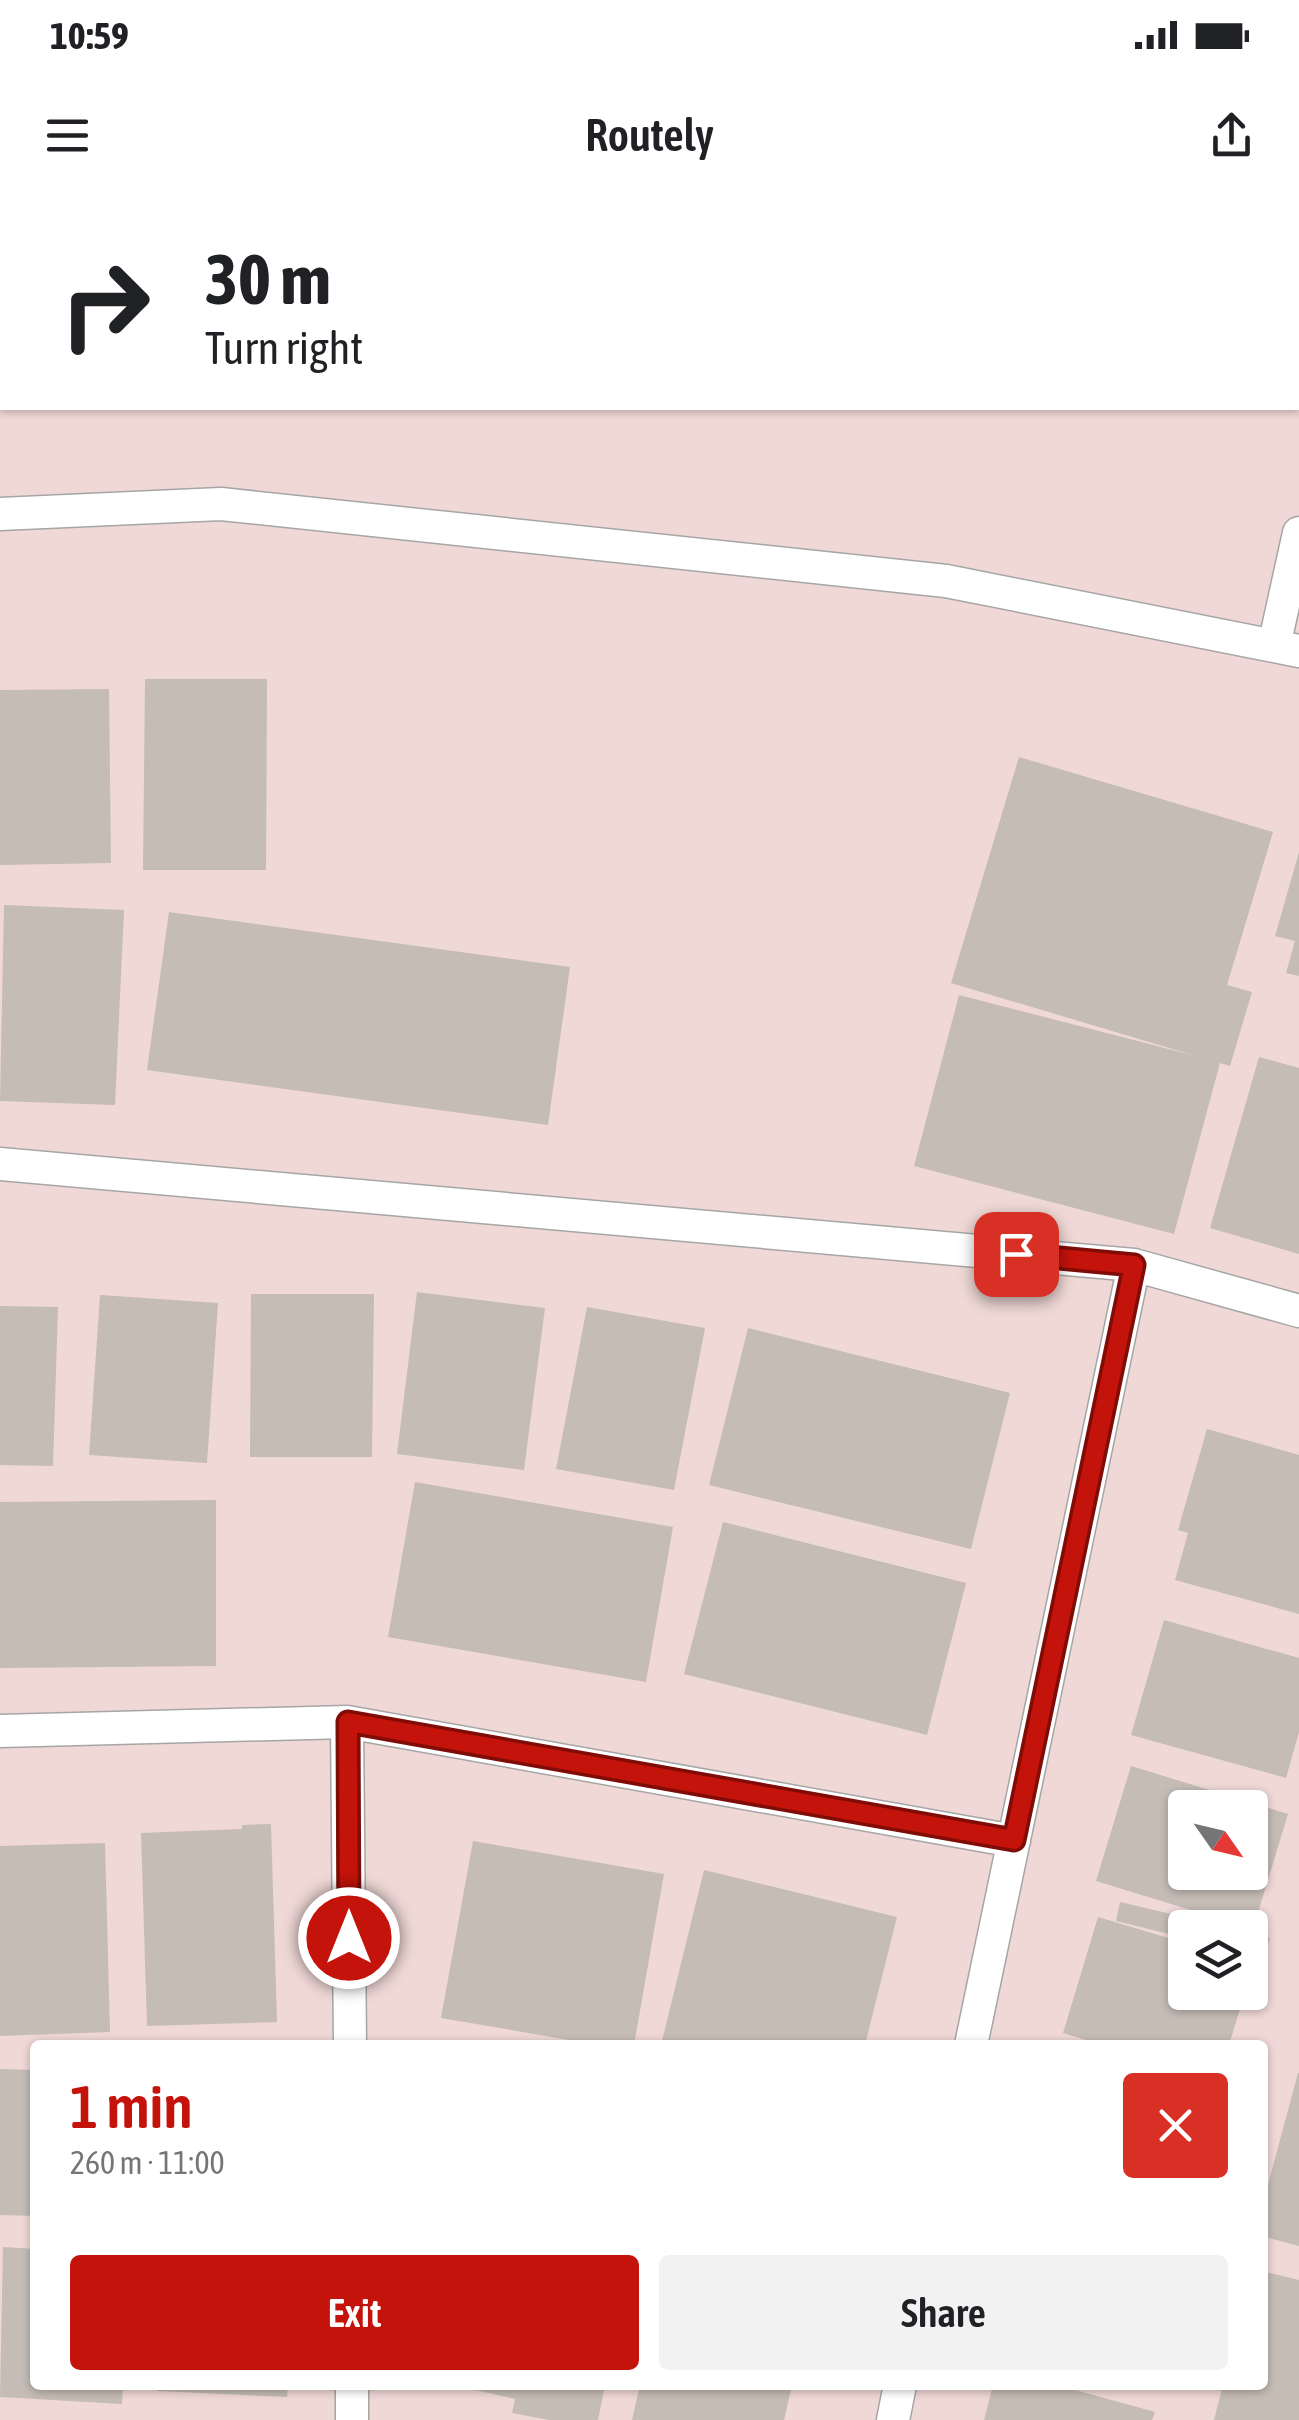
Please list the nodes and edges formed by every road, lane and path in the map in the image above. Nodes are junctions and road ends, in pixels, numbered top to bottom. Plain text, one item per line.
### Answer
1 (0, 514) edge
2 (1299, 533) edge
3 (1286, 648) edge
4 (0, 1164) edge
5 (1134, 1265) junction
6 (1299, 1312) edge
7 (348, 1722) junction
8 (0, 1731) edge
9 (1014, 1840) junction
10 (350, 2040) edge
11 (972, 2040) edge
12 (352, 2390) edge
13 (899, 2390) edge
14 (352, 2420) edge
15 (892, 2420) edge

1 - 3 street
2 - 3 street
4 - 5 street
5 - 6 street
5 - 9 street
7 - 8 street
7 - 9 street
7 - 10 street
9 - 11 street
12 - 14 street
13 - 15 street

